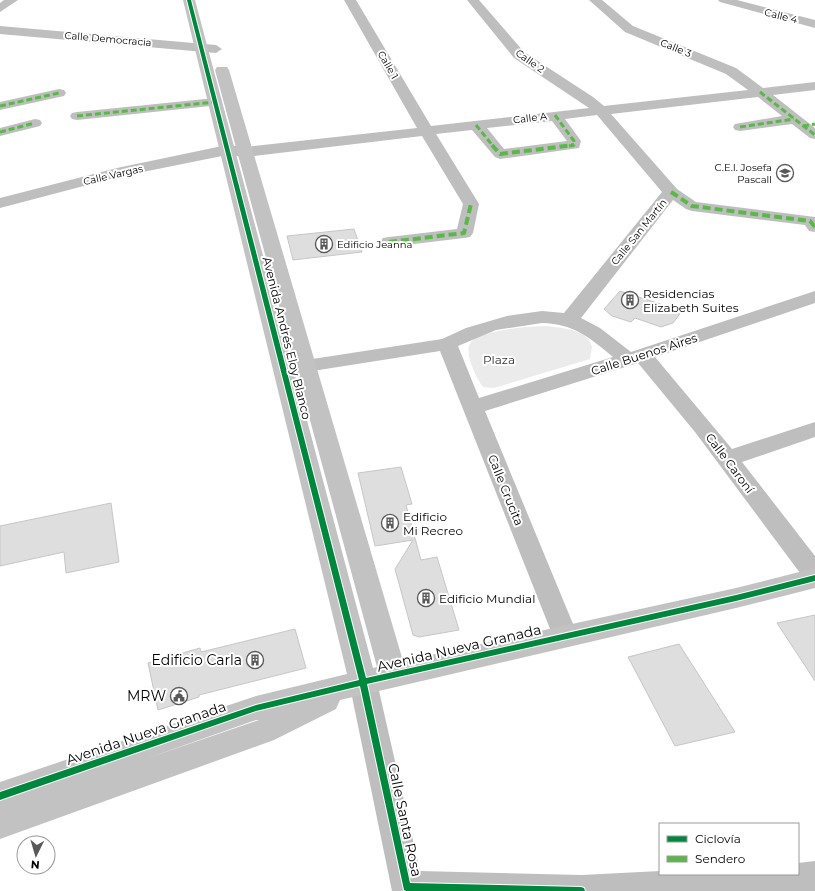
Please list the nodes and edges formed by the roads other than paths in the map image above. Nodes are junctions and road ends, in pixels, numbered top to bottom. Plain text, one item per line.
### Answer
1 (12, 0) edge
2 (189, 0) edge
3 (202, 0) edge
4 (350, 0) edge
5 (473, 0) edge
6 (595, 0) edge
7 (724, 0) edge
8 (0, 8) edge
9 (815, 24) edge
10 (0, 30) edge
11 (208, 48) junction
12 (815, 86) edge
13 (760, 92) junction
14 (59, 93) dead end
15 (215, 102) junction
16 (0, 106) edge
17 (600, 110) junction
18 (554, 115) junction
19 (77, 116) dead end
20 (35, 123) dead end
21 (804, 123) edge
22 (476, 125) junction
23 (740, 127) dead end
24 (426, 130) junction
25 (0, 132) edge
26 (815, 135) edge
27 (236, 151) junction
28 (671, 192) junction
29 (0, 203) edge
30 (815, 227) edge
31 (389, 242) dead end
32 (815, 297) edge
33 (569, 320) junction
34 (447, 344) junction
35 (635, 357) junction
36 (306, 366) junction
37 (472, 408) junction
38 (815, 429) edge
39 (728, 459) junction
40 (815, 574) edge
41 (815, 578) edge
42 (565, 636) junction
43 (393, 675) junction
44 (363, 682) junction
45 (0, 796) edge
46 (0, 824) edge
47 (815, 877) edge
48 (583, 891) edge

1 - 8 street
2 - 11 street, Avenida Andrés Eloy Blanco
3 - 11 street, Avenida Andrés Eloy Blanco
4 - 24 street, Calle 1
5 - 17 street, Calle 2
6 - 13 street, Calle 3
7 - 9 street, Calle 4
10 - 11 street, Calle Democracia
11 - 15 street, Avenida Andrés Eloy Blanco
11 - 27 street, Avenida Andrés Eloy Blanco
12 - 13 street, Calle A
13 - 17 street, Calle A
13 - 21 street, Calle 3
14 - 16 street
15 - 19 street
15 - 27 street, Avenida Andrés Eloy Blanco
17 - 18 street, Calle A
17 - 28 street, Calle San Martín
18 - 22 street, Calle A
18 - 22 street
20 - 25 street
21 - 23 street
21 - 26 street, Calle 3
22 - 24 street, Calle A
24 - 27 street, Calle A
24 - 31 street, Calle 1
27 - 29 street, Calle Vargas
27 - 36 street, Avenida Andrés Eloy Blanco
27 - 44 street, Avenida Andrés Eloy Blanco
28 - 30 street
28 - 33 street, Calle San Martín
32 - 35 street, Calle Buenos Aires
33 - 34 street
33 - 35 street
34 - 36 street
34 - 37 street, Calle Crucita
35 - 37 street, Calle Buenos Aires
35 - 39 street, Calle Caroní
36 - 43 street, Avenida Andrés Eloy Blanco
37 - 42 street, Calle Crucita
38 - 39 street
39 - 40 street, Calle Caroní
41 - 42 street, Avenida Nueva Granada
42 - 43 street, Avenida Nueva Granada
43 - 44 street, Avenida Nueva Granada
44 - 45 street, Avenida Nueva Granada
44 - 46 street, Avenida Nueva Granada
44 - 48 street, Calle Santa Rosa
47 - 48 street, Calle Santa Rosa

